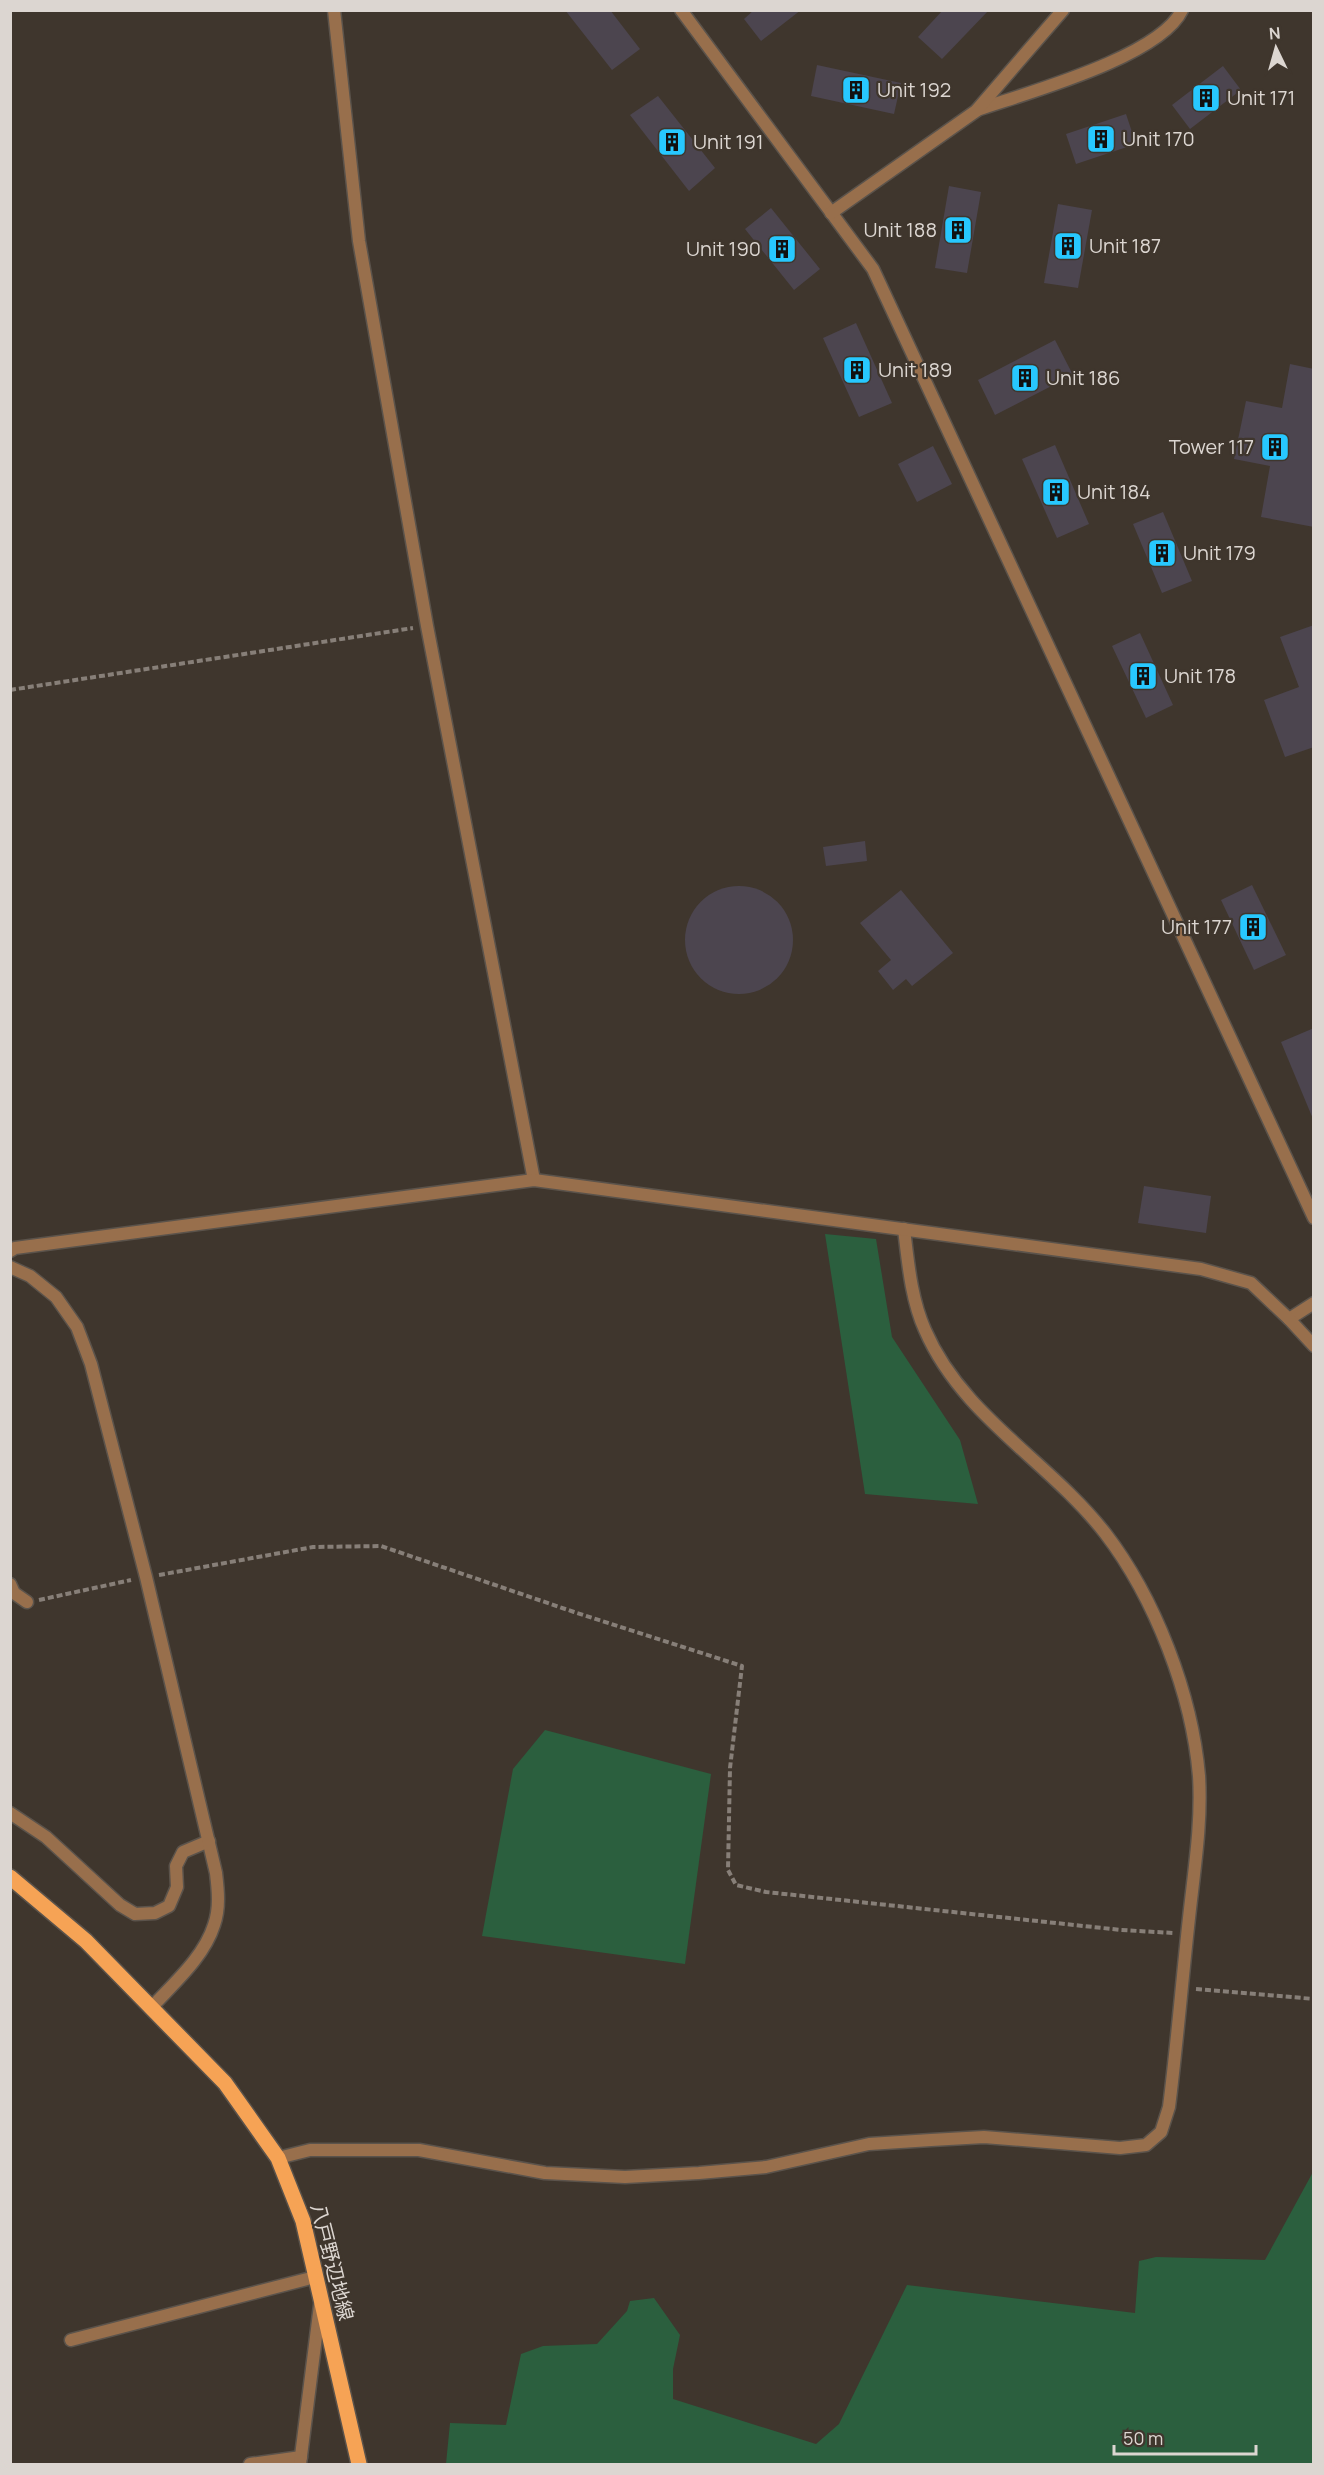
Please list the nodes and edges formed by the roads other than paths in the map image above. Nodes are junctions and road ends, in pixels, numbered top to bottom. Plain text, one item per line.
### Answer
1 (334, 10) edge
2 (681, 10) edge
3 (1064, 10) edge
4 (1182, 10) edge
5 (976, 111) junction
6 (831, 213) junction
7 (534, 1180) junction
8 (1314, 1218) edge
9 (904, 1229) junction
10 (10, 1251) edge
11 (10, 1267) edge
12 (1314, 1303) edge
13 (1289, 1318) junction
14 (1314, 1346) edge
15 (10, 1584) edge
16 (27, 1602) road end
17 (10, 1814) edge
18 (209, 1841) junction
19 (10, 1877) edge
20 (152, 2007) junction
21 (278, 2158) junction
22 (315, 2277) junction
23 (321, 2301) junction
24 (71, 2340) dead end
25 (300, 2461) edge
26 (250, 2464) edge
27 (358, 2464) edge

1 - 7 street
2 - 6 street
3 - 5 street
4 - 5 street
5 - 6 street
6 - 8 street
7 - 9 street
7 - 10 street
9 - 13 street
9 - 21 street
11 - 18 street
12 - 13 street
13 - 14 street
15 - 16 street
17 - 18 street
18 - 20 street
19 - 20 main road, 八戸野辺地線
20 - 21 main road, 八戸野辺地線
21 - 22 main road, 八戸野辺地線
22 - 23 main road, 八戸野辺地線
22 - 24 street
23 - 25 street
23 - 27 main road, 八戸野辺地線
25 - 26 street

